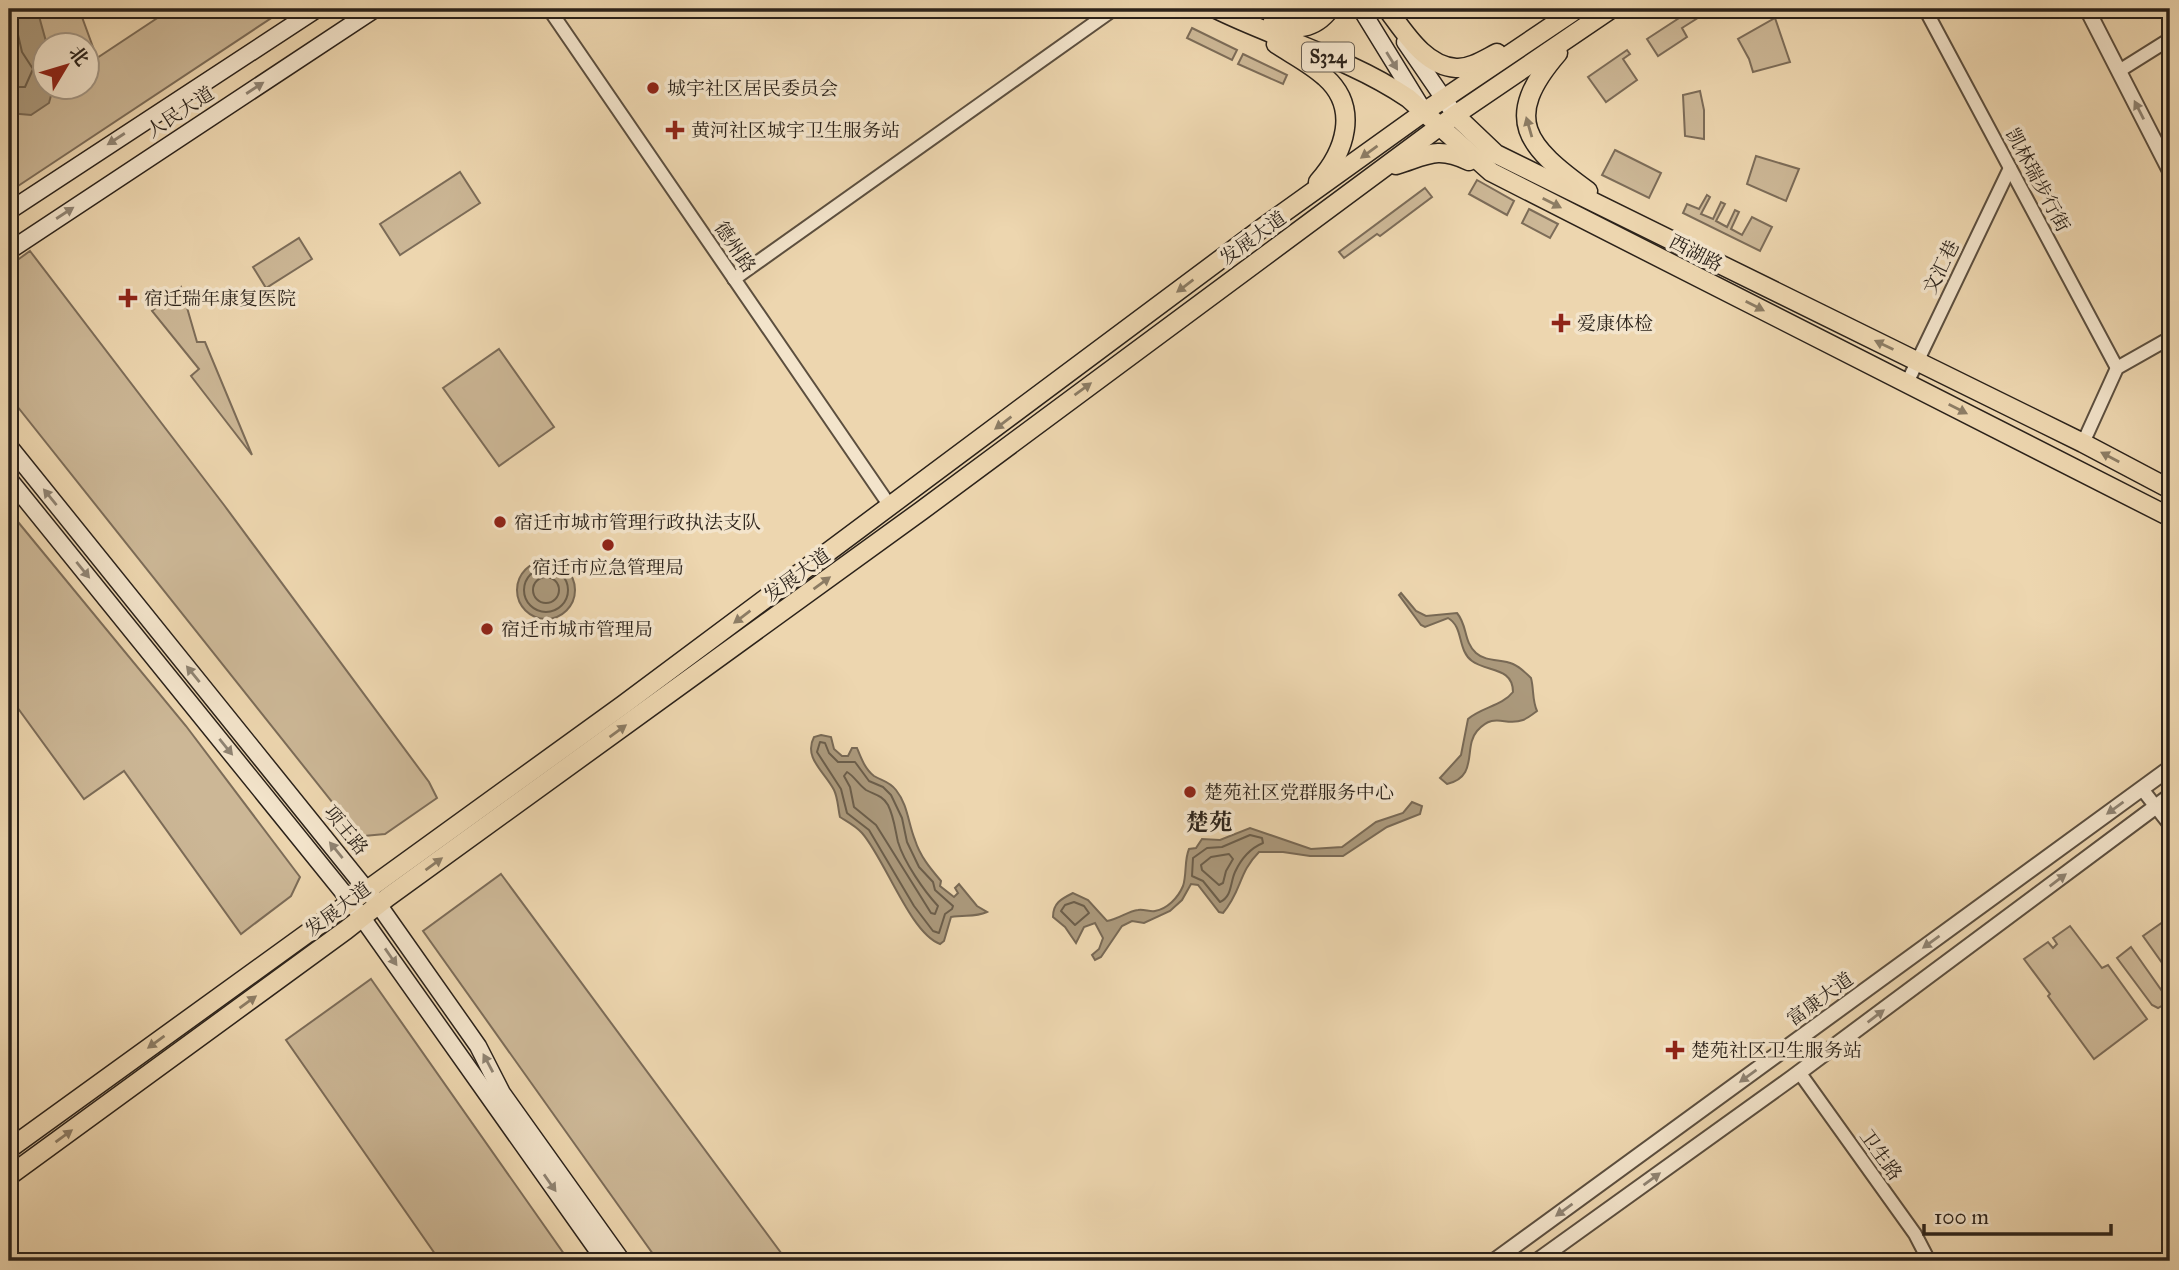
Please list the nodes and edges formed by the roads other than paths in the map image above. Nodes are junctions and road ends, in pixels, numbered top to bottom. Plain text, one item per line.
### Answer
1 (317, 9) edge
2 (375, 9) edge
3 (549, 9) edge
4 (1114, 9) edge
5 (1330, 9) edge
6 (1361, 9) edge
7 (1385, 9) edge
8 (1611, 9) edge
9 (1925, 9) edge
10 (2087, 9) edge
11 (1221, 11) edge
12 (1573, 12) edge
13 (1577, 31) junction
14 (2170, 39) edge
15 (2119, 71) junction
16 (1443, 100) junction
17 (1424, 112) junction
18 (1455, 115) junction
19 (1439, 126) junction
20 (2010, 168) junction
21 (1383, 169) junction
22 (2170, 171) edge
23 (1491, 172) junction
24 (9, 211) edge
25 (1631, 221) junction
26 (1265, 226) junction
27 (9, 251) edge
28 (734, 279) junction
29 (2170, 338) edge
30 (1917, 361) junction
31 (2116, 368) junction
32 (1907, 383) junction
33 (2083, 443) junction
34 (9, 446) edge
35 (9, 479) edge
36 (2170, 489) edge
37 (890, 506) junction
38 (2170, 517) edge
39 (2170, 768) edge
40 (2141, 789) junction
41 (2170, 796) edge
42 (2156, 807) junction
43 (2170, 824) edge
44 (373, 898) junction
45 (351, 902) junction
46 (362, 917) junction
47 (1796, 1075) junction
48 (9, 1149) edge
49 (9, 1177) edge
50 (605, 1261) edge
51 (622, 1261) edge
52 (1494, 1261) edge
53 (1537, 1261) edge
54 (1921, 1261) edge
55 (1929, 1261) edge

1 -> 24 main road, 人民大道
27 -> 2 main road, 人民大道
3 - 28 street, 德州路
4 - 28 street
5 - 11 main road
6 -> 17 main road
7 - 12 main road
7 - 16 main road
8 - 13 main road, 发展大道
9 - 20 street, 凯林瑞步行街
10 - 15 street
11 - 17 main road, 西湖路 / S324
11 - 26 main road
12 - 16 main road, 发展大道
13 - 18 main road, 发展大道
25 -> 13 main road
14 - 15 street
22 -> 15 street
16 - 17 main road, 发展大道
16 - 18 main road
17 - 18 main road
17 - 19 main road, 西湖路
17 -> 26 main road, 发展大道
18 - 19 main road, 发展大道
18 - 25 main road, 西湖路
19 - 21 main road, 发展大道
19 - 23 main road, 西湖路
20 - 30 street, 文汇巷
20 - 31 street, 凯林瑞步行街
21 - 23 main road
44 -> 21 main road, 发展大道
23 -> 32 main road, 西湖路
30 -> 25 main road, 西湖路
26 -> 37 main road, 发展大道
28 - 37 street, 德州路
29 - 31 street
30 - 32 street, 文汇巷
30 - 33 main road, 西湖路
31 - 33 street
32 -> 38 main road, 西湖路
36 -> 33 main road, 西湖路
44 -> 34 main road, 项王路
35 -> 45 main road
37 -> 44 main road, 发展大道
39 - 40 street, 富康大道
40 - 42 street
40 -> 52 street, 富康大道
41 - 42 street
42 - 43 street
47 -> 42 street
44 - 45 main road, 发展大道
44 - 46 main road, 发展大道
51 -> 44 main road, 项王路
45 - 46 main road
45 -> 48 main road, 发展大道
49 -> 46 main road, 发展大道
46 -> 50 main road
53 -> 47 street
47 - 54 street, 卫生路
47 - 55 street, 卫生路

